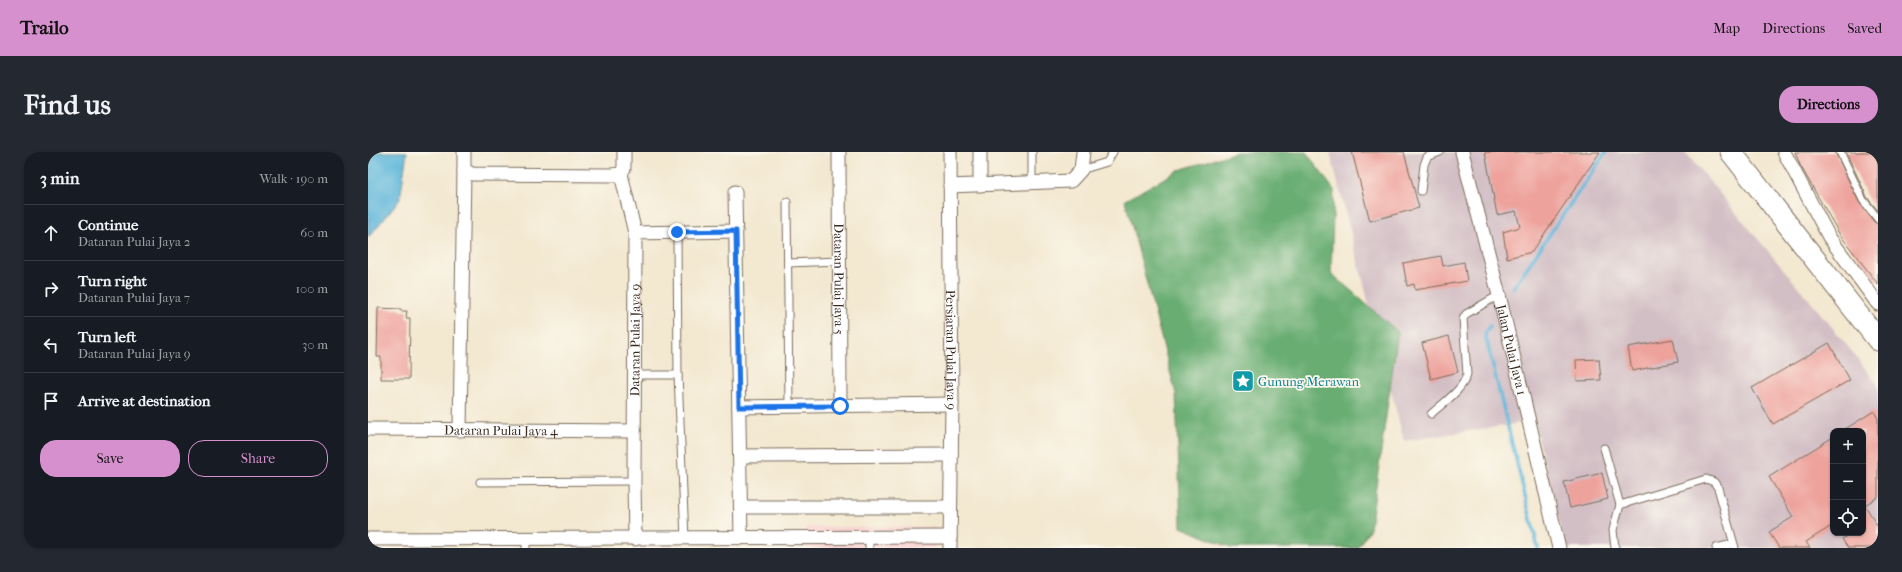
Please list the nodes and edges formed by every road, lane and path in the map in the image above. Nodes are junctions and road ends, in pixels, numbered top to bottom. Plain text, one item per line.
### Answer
1 (464, 152) edge
2 (624, 152) edge
3 (839, 152) edge
4 (950, 152) edge
5 (980, 152) edge
6 (1032, 152) edge
7 (1083, 152) edge
8 (1113, 152) edge
9 (1440, 152) edge
10 (1462, 152) edge
11 (1731, 152) edge
12 (1784, 152) edge
13 (1840, 152) edge
14 (464, 170) junction
15 (1081, 170) junction
16 (621, 174) junction
17 (1032, 184) junction
18 (980, 185) junction
19 (950, 186) junction
20 (1421, 191) dead end
21 (735, 192) dead end
22 (788, 202) dead end
23 (1878, 219) edge
24 (736, 231) junction
25 (677, 232) junction
26 (635, 233) junction
27 (838, 262) junction
28 (788, 263) junction
29 (1499, 295) junction
30 (1878, 304) edge
31 (1877, 337) edge
32 (634, 375) junction
33 (678, 375) junction
34 (952, 404) junction
35 (789, 406) junction
36 (840, 406) junction
37 (739, 407) junction
38 (1431, 414) dead end
39 (368, 429) edge
40 (460, 430) junction
41 (634, 431) junction
42 (1604, 448) dead end
43 (951, 454) junction
44 (740, 456) junction
45 (634, 481) junction
46 (480, 482) dead end
47 (1620, 505) junction
48 (741, 507) junction
49 (950, 507) junction
50 (741, 538) junction
51 (368, 540) edge
52 (584, 543) edge
53 (635, 543) edge
54 (685, 543) edge
55 (818, 543) edge
56 (869, 543) edge
57 (921, 543) edge
58 (950, 543) edge
59 (422, 544) edge
60 (477, 544) edge
61 (526, 544) edge
62 (1734, 546) edge
63 (1559, 548) edge
64 (1615, 548) edge
65 (1716, 548) edge

1 - 14 street
2 - 16 street
3 - 27 street, Dataran Pulai Jaya 5
4 - 19 street, Persiaran Pulai Jaya 9
5 - 18 street
6 - 17 lane
7 - 15 street
8 - 15 lane
9 - 20 lane
10 - 29 street, Jalan Pulai Jaya 1
11 - 31 main road
12 - 30 street
13 - 23 lane
14 - 16 street
14 - 40 street
15 - 17 street
16 - 26 street, Dataran Pulai Jaya 9
17 - 18 street
18 - 19 street
19 - 34 street, Persiaran Pulai Jaya 9
21 - 24 street
22 - 28 lane
24 - 25 street
24 - 37 street
25 - 26 street
25 - 33 lane
26 - 32 street, Dataran Pulai Jaya 9
27 - 28 lane
27 - 36 street, Dataran Pulai Jaya 5
28 - 35 lane
29 - 38 lane
29 - 63 street, Jalan Pulai Jaya 1
32 - 33 lane
32 - 41 street, Dataran Pulai Jaya 9
33 - 54 lane
34 - 36 street
34 - 43 street, Persiaran Pulai Jaya 9
35 - 36 street
35 - 37 street
37 - 44 street
39 - 40 street, Dataran Pulai Jaya 4
40 - 41 street, Dataran Pulai Jaya 4
41 - 45 street, Dataran Pulai Jaya 9
42 - 47 lane
43 - 44 street
43 - 49 street, Persiaran Pulai Jaya 9
44 - 48 street
45 - 46 lane
45 - 53 street, Dataran Pulai Jaya 9
47 - 62 lane
47 - 64 lane
48 - 49 street
48 - 50 street
49 - 58 street, Persiaran Pulai Jaya 9
50 - 54 street
50 - 55 street
51 - 59 street
52 - 53 street
52 - 61 street
53 - 54 street
55 - 56 street
56 - 57 street
57 - 58 street
59 - 60 street
60 - 61 street
62 - 65 lane

